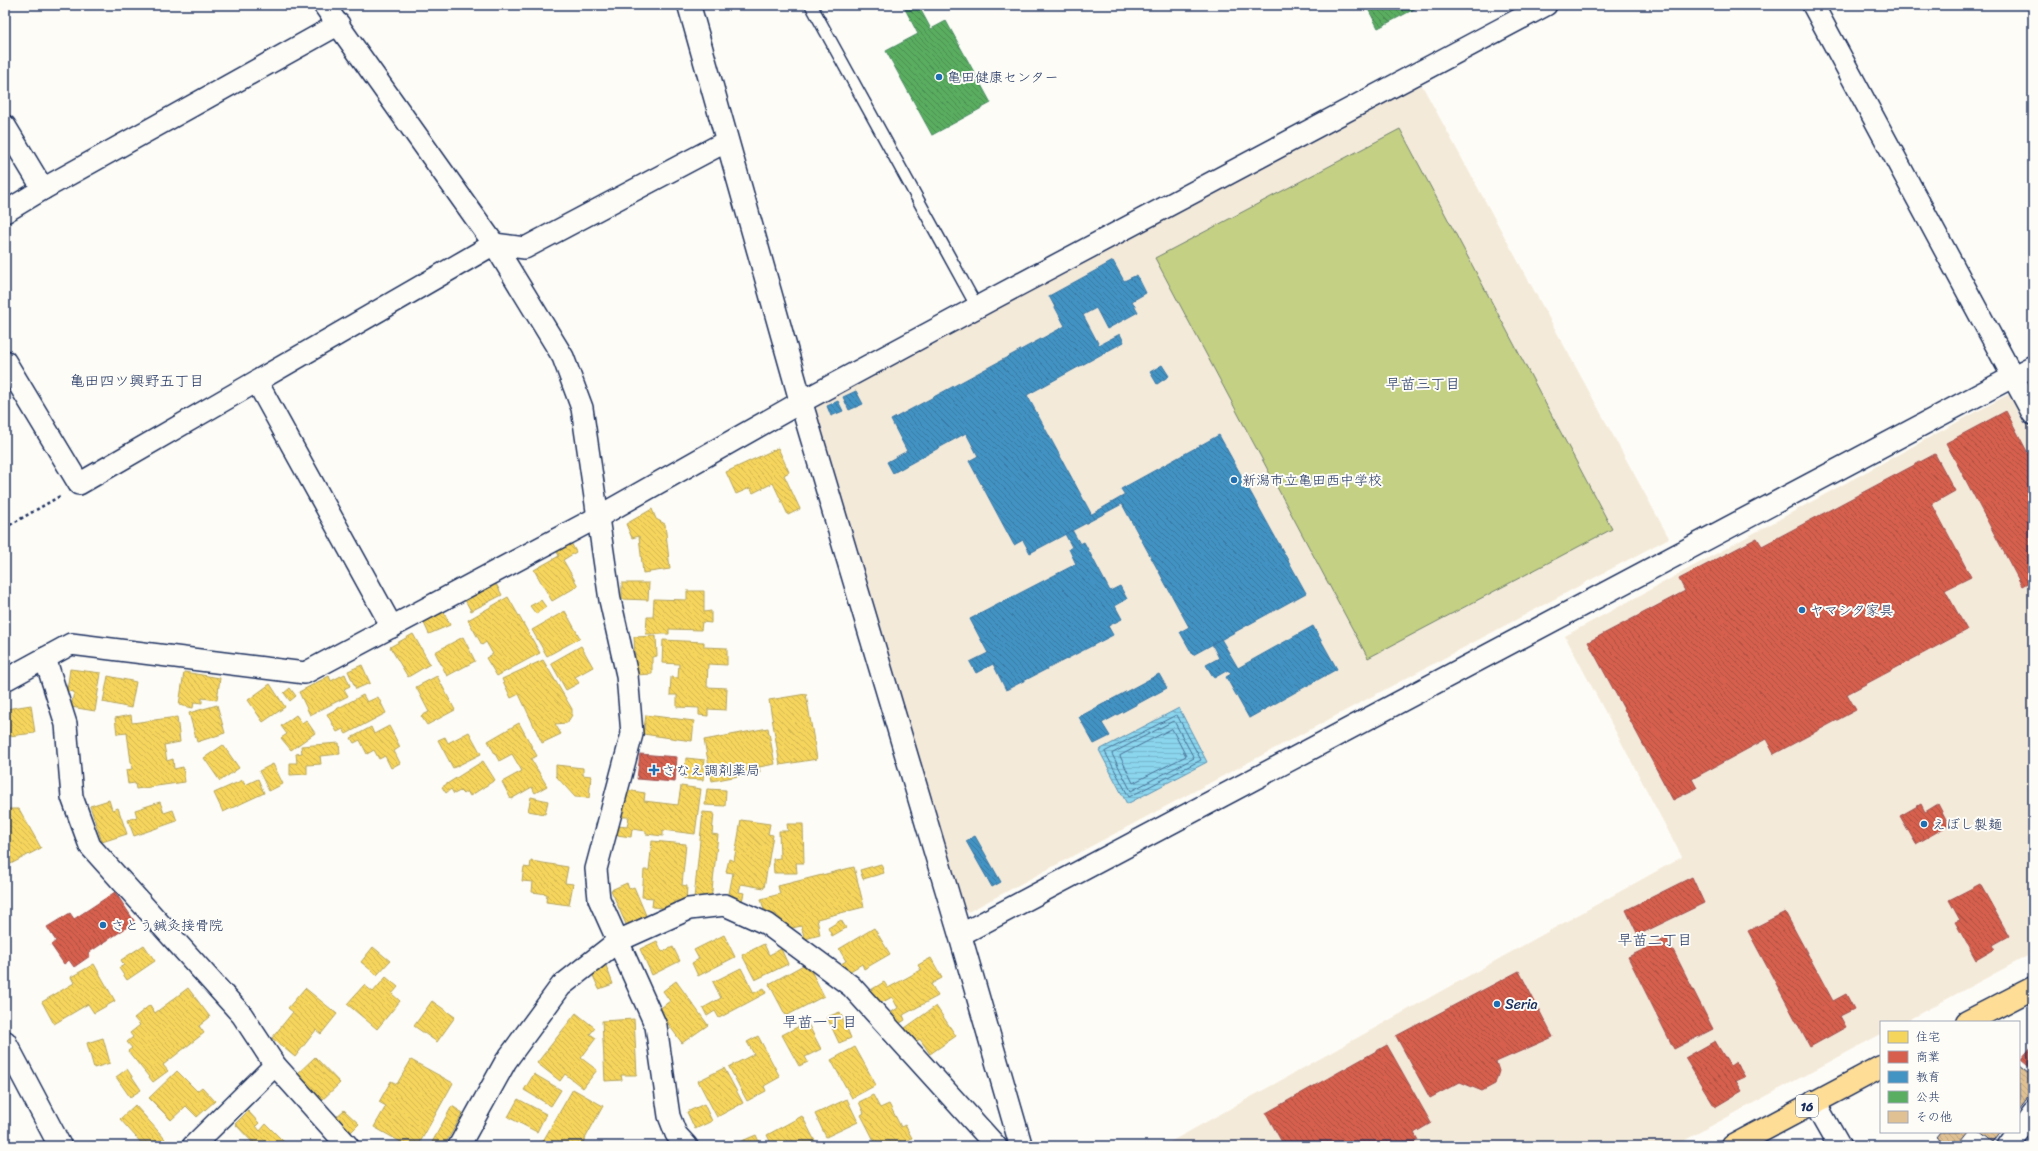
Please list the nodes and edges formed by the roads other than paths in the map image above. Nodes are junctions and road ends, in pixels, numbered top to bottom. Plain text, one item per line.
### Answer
1 (324, 5) edge
2 (689, 5) edge
3 (811, 5) edge
4 (1546, 5) edge
5 (1813, 5) edge
6 (339, 24) junction
7 (5, 126) edge
8 (727, 141) junction
9 (42, 189) junction
10 (5, 212) edge
11 (494, 244) junction
12 (978, 307) junction
13 (5, 361) edge
14 (2033, 366) edge
15 (2012, 377) junction
16 (257, 382) junction
17 (801, 402) junction
18 (2033, 414) edge
19 (598, 517) junction
20 (392, 627) junction
21 (45, 658) junction
22 (8, 671) edge
23 (960, 935) junction
24 (618, 941) junction
25 (2033, 988) edge
26 (1969, 1021) edge
27 (5, 1042) edge
28 (275, 1065) junction
29 (1880, 1068) edge
30 (1814, 1102) junction
31 (2033, 1112) edge
32 (2020, 1130) edge
33 (2018, 1133) edge
34 (60, 1146) edge
35 (193, 1146) edge
36 (348, 1146) edge
37 (459, 1146) edge
38 (687, 1146) edge
39 (996, 1146) edge
40 (1021, 1146) edge
41 (1733, 1146) edge
42 (1839, 1146) edge
43 (2008, 1146) edge

1 - 6 street
2 - 8 street
3 - 12 lane
4 - 12 street
5 - 15 street
6 - 9 street
6 - 11 street
7 - 9 street
8 - 11 street
8 - 17 street
9 - 10 street
11 - 16 street
11 - 19 street
12 - 17 street
13 - 16 street
14 - 15 street
15 - 18 street
15 - 23 street
16 - 20 street
17 - 19 street
17 - 23 street
19 - 20 street
19 - 24 street
20 - 21 street
21 - 22 street
21 - 28 street
23 - 40 street
24 - 37 street
24 - 38 street
24 - 39 street
25 - 26 main road
27 - 34 street
28 - 35 street
28 - 36 street
29 - 30 main road, 16
30 - 41 main road, 16
30 - 42 street
31 - 32 street
33 - 43 street

